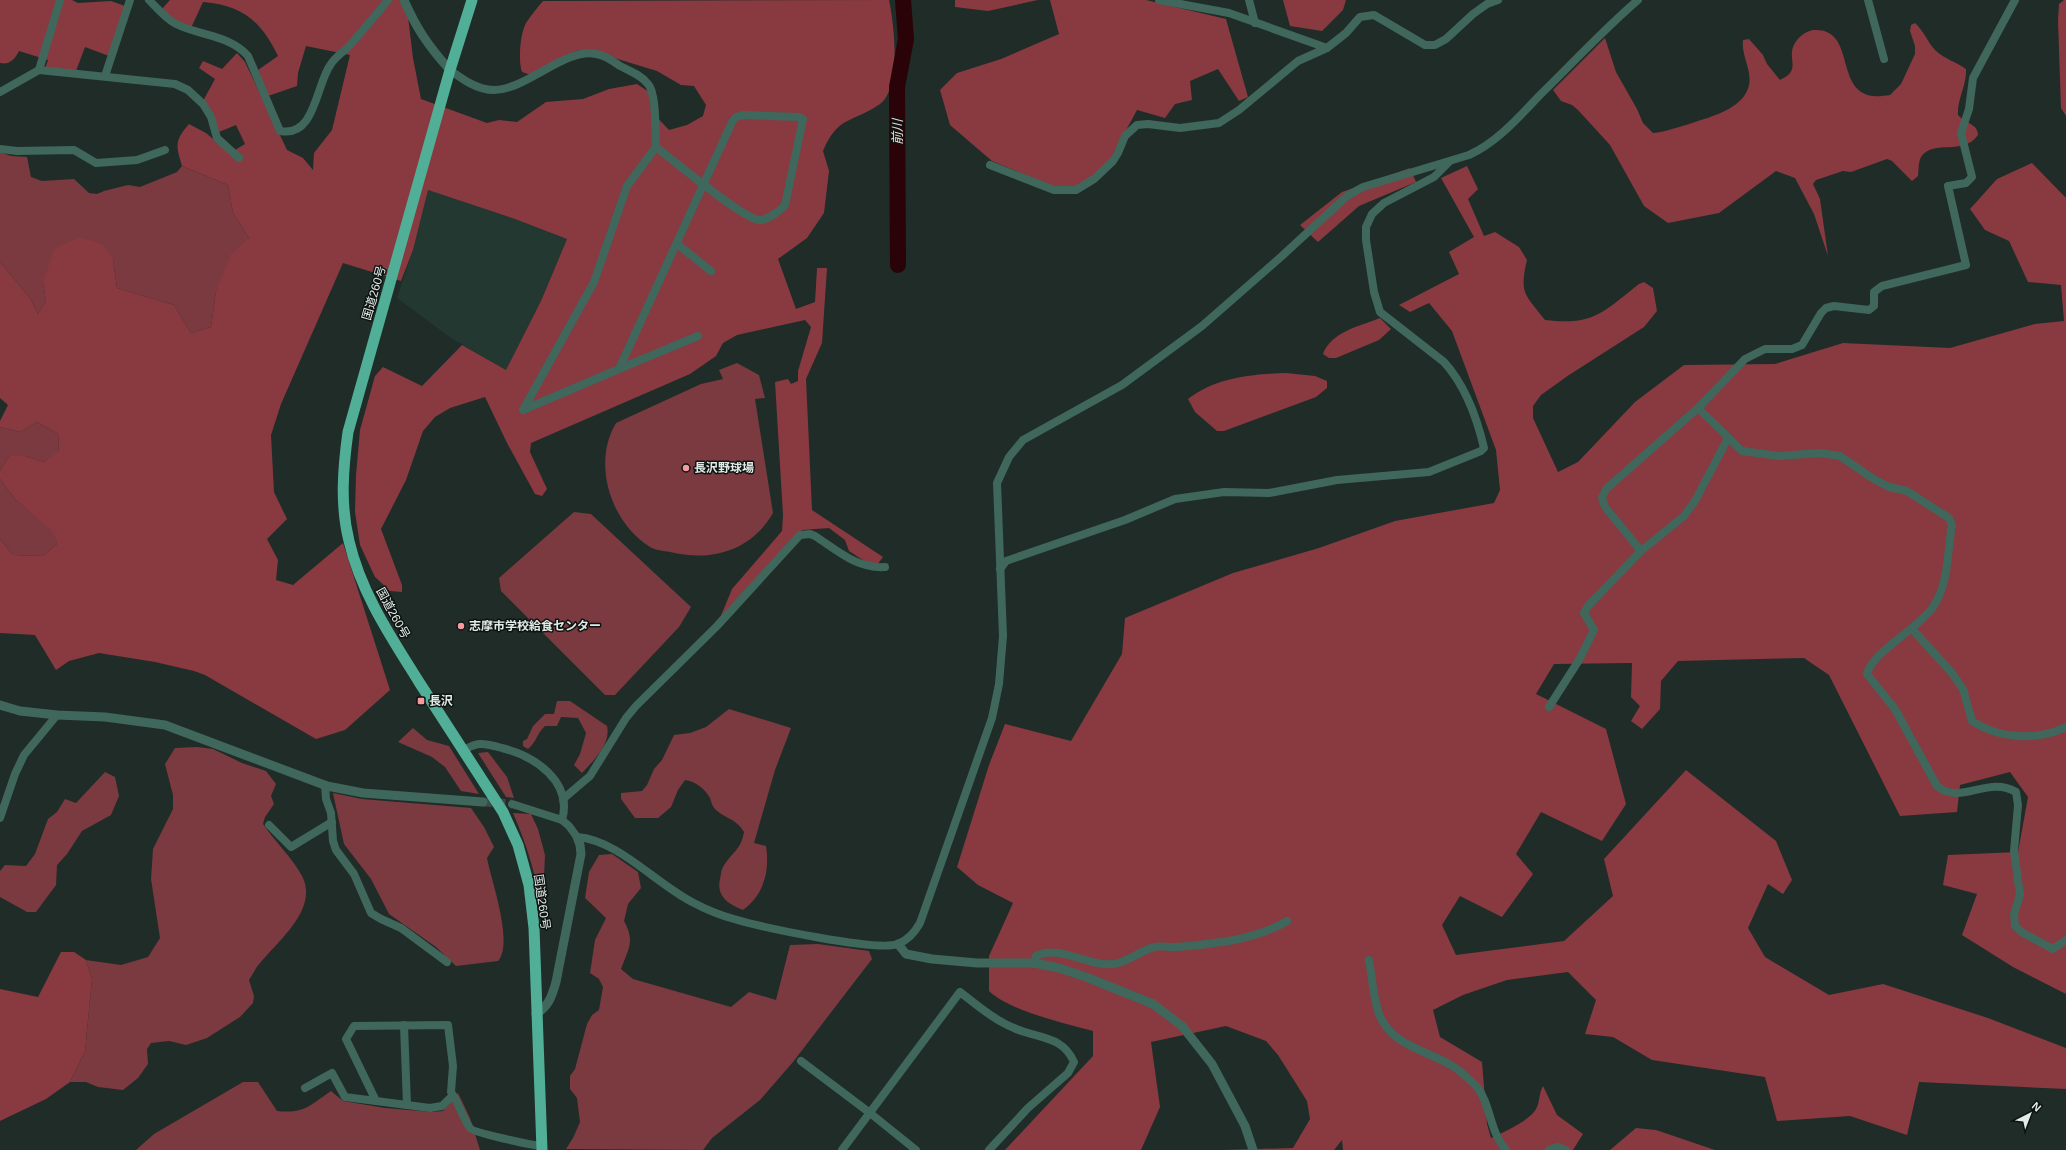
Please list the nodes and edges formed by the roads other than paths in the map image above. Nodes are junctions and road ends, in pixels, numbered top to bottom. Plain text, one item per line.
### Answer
1 (60, 0) edge
2 (130, 0) edge
3 (149, 0) edge
4 (388, 0) edge
5 (404, 0) edge
6 (472, 0) edge
7 (1160, 0) edge
8 (1249, 0) edge
9 (1498, 0) edge
10 (1638, 0) edge
11 (1868, 0) edge
12 (2014, 0) edge
13 (1255, 23) junction
14 (1327, 48) junction
15 (1884, 59) dead end
16 (39, 70) junction
17 (450, 70) junction
18 (105, 76) junction
19 (1, 93) edge
20 (656, 147) junction
21 (0, 149) edge
22 (165, 150) dead end
23 (239, 158) dead end
24 (1450, 161) junction
25 (990, 165) dead end
26 (704, 184) junction
27 (677, 244) junction
28 (711, 271) dead end
29 (698, 336) dead end
30 (618, 369) junction
31 (1698, 408) junction
32 (1728, 438) junction
33 (1641, 551) junction
34 (885, 567) dead end
35 (1000, 569) junction
36 (1912, 629) junction
37 (0, 705) edge
38 (1548, 707) dead end
39 (57, 715) junction
40 (2066, 728) edge
41 (463, 750) junction
42 (325, 785) junction
43 (563, 798) junction
44 (483, 802) tunnel mouth
45 (512, 804) tunnel mouth
46 (0, 818) edge
47 (562, 820) junction
48 (332, 822) junction
49 (269, 825) dead end
50 (577, 837) junction
51 (1287, 921) dead end
52 (2066, 940) edge
53 (898, 944) junction
54 (1369, 960) dead end
55 (447, 962) dead end
56 (1034, 963) junction
57 (536, 1014) junction
58 (404, 1026) junction
59 (801, 1061) dead end
60 (305, 1088) dead end
61 (453, 1095) junction
62 (376, 1101) junction
63 (407, 1105) junction
64 (870, 1113) junction
65 (542, 1148) edge
66 (842, 1150) edge
67 (916, 1150) edge
68 (989, 1150) edge
69 (1253, 1150) edge
70 (1506, 1150) edge
71 (1549, 1150) edge
72 (1566, 1150) edge

1 - 16 street
2 - 18 street
3 - 4 street
5 - 17 street
6 - 17 highway, 国道260号
7 - 13 street
8 - 13 street
9 - 14 street
10 - 24 street
11 - 15 street
12 - 31 street
13 - 14 street
14 - 25 street
16 - 18 street
16 - 19 street
17 - 20 street
17 - 41 highway, 国道260号
18 - 23 street
20 - 26 street
20 - 30 street
21 - 22 street
24 - 35 street
24 - 35 street
26 - 26 street
26 - 27 street
27 - 28 street
27 - 30 street
29 - 30 street
31 - 32 street
31 - 33 street
32 - 33 street
32 - 36 street
33 - 38 street
34 - 43 street
35 - 53 street
36 - 40 street
36 - 52 street
37 - 39 street
39 - 42 street
39 - 46 street
41 - 43 street
41 - 57 highway, 国道260号
42 - 44 street
42 - 48 street
43 - 47 street
45 - 47 street
47 - 50 street
48 - 49 street
48 - 55 street
50 - 53 street
50 - 57 street
51 - 56 street
53 - 56 street
54 - 70 street
56 - 69 street
57 - 65 highway, 国道260号
58 - 61 street
58 - 62 street
58 - 63 street
59 - 64 street
60 - 62 street
61 - 63 street
61 - 65 street
62 - 63 street
64 - 66 street
64 - 67 street
64 - 68 street
71 - 72 street

